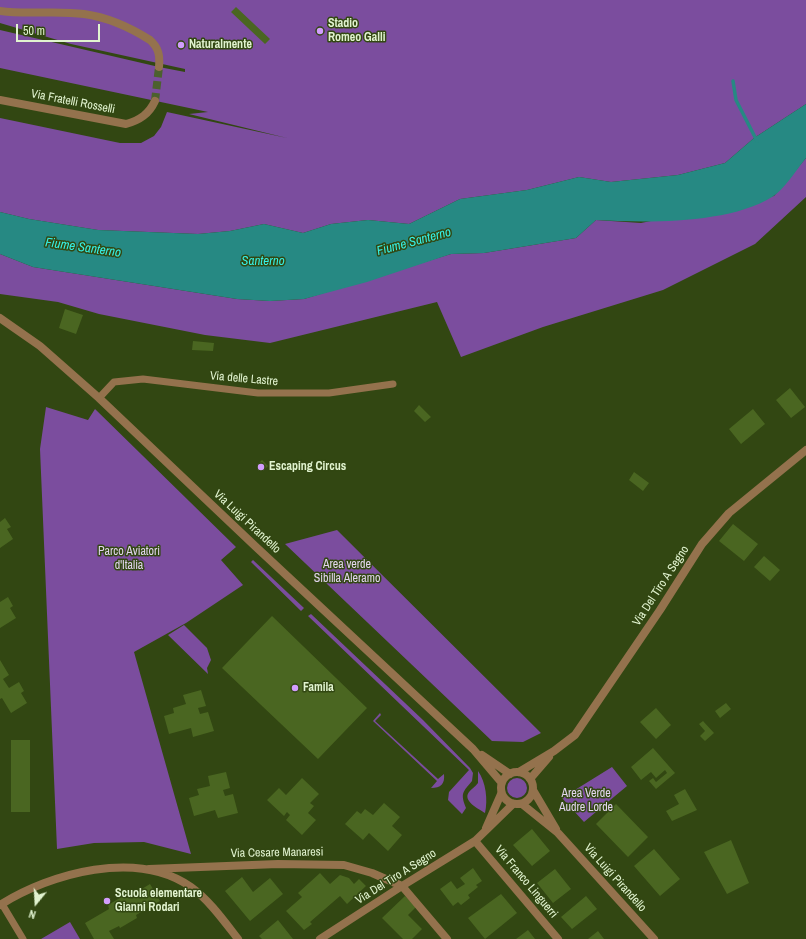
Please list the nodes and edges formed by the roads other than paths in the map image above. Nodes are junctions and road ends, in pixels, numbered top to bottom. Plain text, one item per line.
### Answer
1 (0, 11) edge
2 (159, 66) tunnel mouth
3 (0, 100) edge
4 (155, 101) tunnel mouth
5 (0, 318) edge
6 (393, 384) dead end
7 (99, 398) junction
8 (806, 450) edge
9 (473, 749) junction
10 (554, 751) junction
11 (520, 772) junction
12 (510, 774) junction
13 (530, 779) junction
14 (502, 782) junction
15 (533, 790) junction
16 (501, 794) junction
17 (512, 804) junction
18 (522, 804) junction
19 (558, 833) junction
20 (483, 834) junction
21 (475, 841) junction
22 (149, 869) junction
23 (402, 886) junction
24 (1, 904) edge
25 (23, 939) edge
26 (238, 939) edge
27 (320, 939) edge
28 (447, 939) edge
29 (558, 939) edge
30 (654, 939) edge

1 - 2 street
3 - 4 street, Via Fratelli Rosselli
5 - 7 street, Via Luigi Pirandello
6 - 7 lane, Via delle Lastre
7 - 9 street, Via Luigi Pirandello
8 - 10 street, Via Del Tiro A Segno
9 - 12 street, Via Luigi Pirandello
9 - 14 street, Via Luigi Pirandello
10 - 11 street, Via Del Tiro A Segno
10 - 13 street, Via Del Tiro A Segno
11 - 12 street
11 - 13 street
12 - 14 street
13 - 15 street, Via Luigi Pirandello
14 - 16 street
15 - 18 street
15 - 19 street, Via Luigi Pirandello
16 - 17 street
16 - 20 street, Via Del Tiro A Segno
17 - 18 street
17 - 20 street, Via Del Tiro A Segno
18 - 19 street, Via Luigi Pirandello
19 - 30 street, Via Luigi Pirandello
20 - 21 street, Via Del Tiro A Segno
21 - 23 street, Via Del Tiro A Segno
21 - 29 street, Via Franco Linguerri
22 - 23 street, Via Cesare Manaresi
22 - 24 street
22 - 26 street
23 - 27 street, Via Del Tiro A Segno
23 - 28 street
24 - 25 lane

